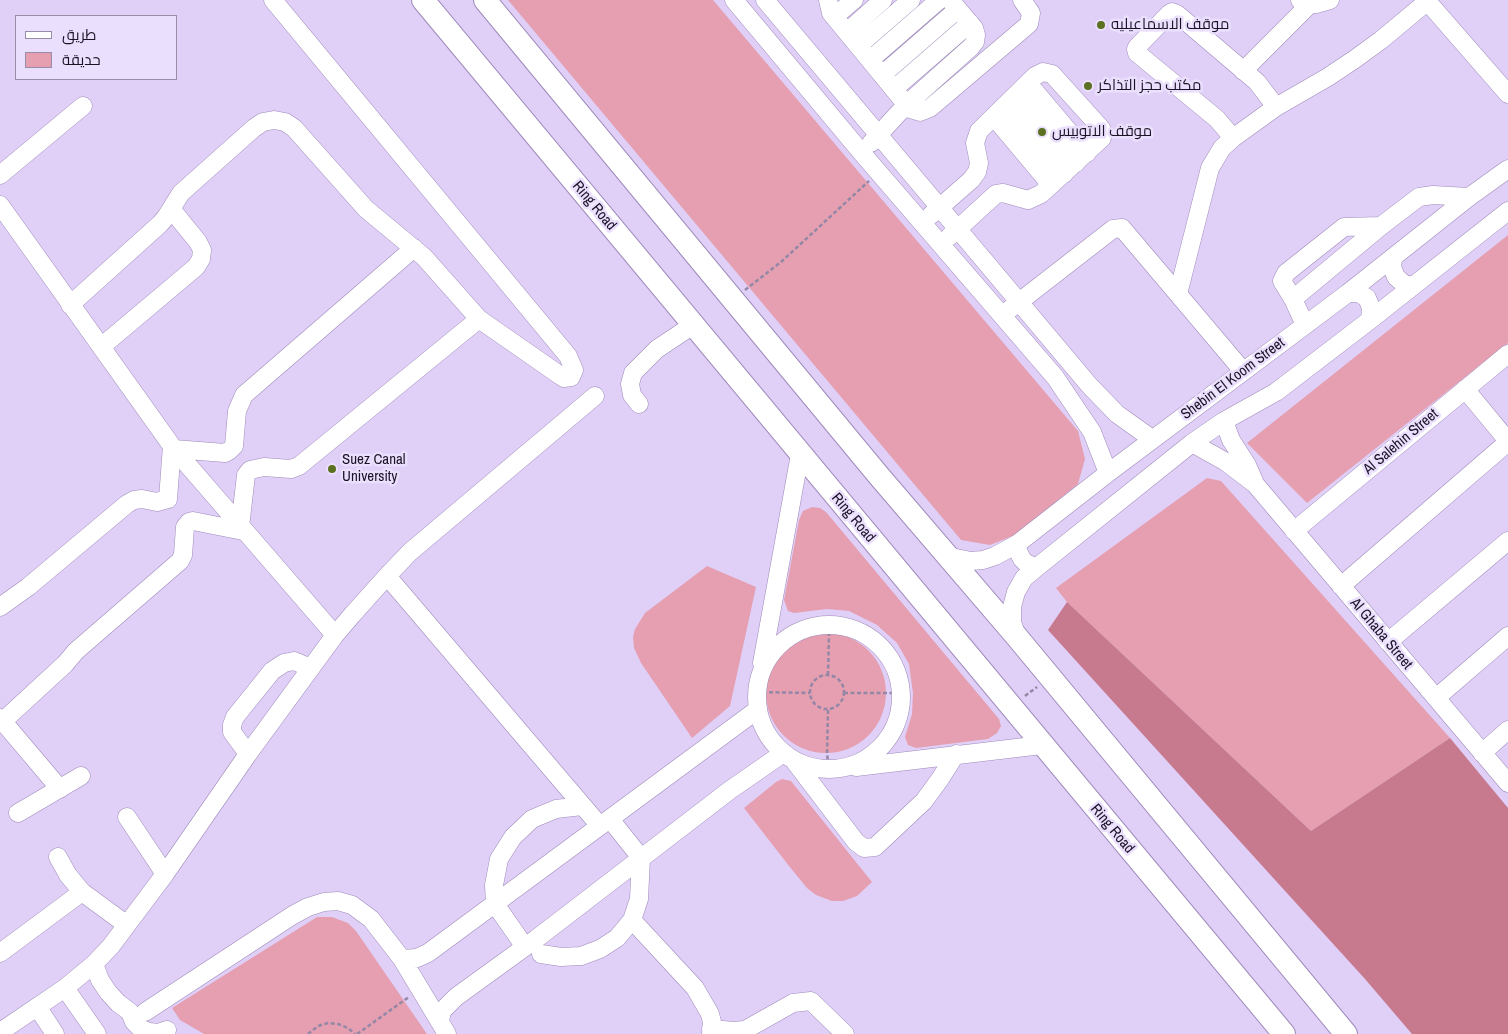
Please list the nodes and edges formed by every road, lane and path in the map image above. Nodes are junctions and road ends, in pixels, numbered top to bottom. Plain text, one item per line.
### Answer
1 (273, 0) edge
2 (423, 0) edge
3 (485, 0) edge
4 (734, 0) edge
5 (766, 0) edge
6 (828, 0) edge
7 (854, 0) edge
8 (883, 0) edge
9 (911, 0) edge
10 (939, 0) edge
11 (1022, 0) edge
12 (1318, 1) edge
13 (1428, 1) edge
14 (954, 4) edge
15 (834, 17) junction
16 (970, 23) junction
17 (846, 32) junction
18 (858, 46) junction
19 (870, 60) junction
20 (1243, 70) junction
21 (882, 75) junction
22 (894, 89) junction
23 (1508, 94) edge
24 (1011, 100) junction
25 (906, 105) junction
26 (83, 106) dead end
27 (1276, 107) junction
28 (878, 136) junction
29 (1233, 138) junction
30 (861, 152) junction
31 (1508, 168) edge
32 (1070, 169) junction
33 (879, 172) junction
34 (0, 174) edge
35 (1469, 197) junction
36 (0, 205) edge
37 (939, 207) junction
38 (172, 210) junction
39 (1508, 211) edge
40 (922, 223) junction
41 (1382, 226) junction
42 (957, 229) junction
43 (941, 244) junction
44 (414, 248) junction
45 (1393, 258) junction
46 (1413, 286) junction
47 (1348, 293) junction
48 (1178, 294) junction
49 (1293, 298) junction
50 (733, 300) junction
51 (1019, 302) junction
52 (70, 304) junction
53 (1002, 315) junction
54 (479, 319) junction
55 (1370, 320) junction
56 (693, 325) junction
57 (1305, 325) junction
58 (101, 347) junction
59 (1508, 354) edge
60 (1243, 371) junction
61 (1464, 390) junction
62 (595, 396) dead end
63 (639, 404) dead end
64 (1224, 421) junction
65 (1152, 439) junction
66 (1508, 442) edge
67 (1192, 443) junction
68 (173, 448) junction
69 (800, 454) junction
70 (1108, 473) junction
71 (1255, 484) junction
72 (242, 529) junction
73 (1294, 531) junction
74 (1508, 541) edge
75 (1017, 544) junction
76 (946, 556) junction
77 (1036, 568) junction
78 (387, 576) junction
79 (1341, 586) junction
80 (0, 607) edge
81 (835, 625) junction
82 (335, 635) junction
83 (1508, 636) edge
84 (1017, 637) junction
85 (1388, 642) junction
86 (311, 668) junction
87 (760, 673) junction
88 (828, 675) junction
89 (1050, 677) junction
90 (756, 692) junction
91 (810, 693) junction
92 (844, 693) junction
93 (901, 693) junction
94 (1436, 698) junction
95 (1027, 703) dead end
96 (757, 710) junction
97 (828, 710) junction
98 (1, 719) edge
99 (1508, 730) edge
100 (1042, 745) junction
101 (1482, 753) junction
102 (248, 754) junction
103 (956, 754) junction
104 (789, 758) junction
105 (835, 769) junction
106 (81, 776) dead end
107 (1508, 783) edge
108 (60, 789) junction
109 (582, 806) junction
110 (18, 814) dead end
111 (127, 817) dead end
112 (605, 823) junction
113 (58, 857) dead end
114 (641, 858) junction
115 (165, 874) junction
116 (82, 892) junction
117 (495, 904) junction
118 (632, 920) junction
119 (127, 925) junction
120 (533, 950) junction
121 (0, 953) edge
122 (402, 959) junction
123 (94, 964) junction
124 (65, 988) junction
125 (420, 988) junction
126 (38, 1008) junction
127 (137, 1020) edge
128 (444, 1028) edge
129 (6, 1031) edge
130 (711, 1032) edge
131 (169, 1033) edge
132 (55, 1034) edge
133 (96, 1034) edge
134 (308, 1034) edge
135 (356, 1034) edge
136 (845, 1034) edge
137 (1284, 1034) edge
138 (1346, 1034) edge

1 - 54 street
2 - 56 main road, Ring Road
3 - 50 main road
4 - 30 street
5 - 28 street
6 - 15 street
7 - 15 street
8 - 17 street
9 - 18 street
10 - 19 street
11 - 25 street
12 - 20 street
13 - 23 street
13 - 27 street
14 - 16 street
14 - 21 street
15 - 17 street
16 - 22 street
16 - 25 street
17 - 18 street
18 - 19 street
19 - 21 street
20 - 27 street
20 - 29 street
21 - 22 street
22 - 25 street
24 - 32 street
24 - 32 street
24 - 32 street
24 - 37 street
25 - 28 street
26 - 34 street
27 - 29 street
28 - 30 street
28 - 37 street
29 - 48 street
30 - 33 street
31 - 35 street, Shebin El Koom Street
32 - 42 street
33 - 40 street
33 - 50 path
35 - 41 street
35 - 45 street, Shebin El Koom Street
36 - 52 street
37 - 40 street
37 - 42 street
38 - 44 street
38 - 52 street
38 - 58 street
39 - 46 street, Shebin El Koom Street
40 - 43 street
41 - 49 street
41 - 49 street
42 - 43 street
42 - 51 street
43 - 53 street
44 - 54 street
44 - 68 street
45 - 46 street
45 - 47 street, Shebin El Koom Street
46 - 55 street, Shebin El Koom Street
47 - 55 street
47 - 57 street, Shebin El Koom Street
48 - 51 street
48 - 60 street
49 - 57 street
50 - 76 main road
51 - 53 street
51 - 65 street
52 - 58 street
53 - 70 street
54 - 72 street
55 - 64 street, Shebin El Koom Street
56 - 63 street
56 - 69 main road, Ring Road
57 - 60 street, Shebin El Koom Street
58 - 68 street
59 - 61 street, Al Salehin Street
60 - 65 street, Shebin El Koom Street
61 - 66 street
61 - 73 street, Al Salehin Street
62 - 78 street
64 - 67 street, Shebin El Koom Street
64 - 71 street, Al Ghaba Street
65 - 70 street, Shebin El Koom Street
66 - 79 street
67 - 71 street, Al Ghaba Street
67 - 77 street, Shebin El Koom Street
68 - 72 street
68 - 80 street
69 - 87 street
69 - 100 main road, Ring Road
70 - 75 street, Shebin El Koom Street
71 - 73 street, Al Ghaba Street
72 - 82 street
72 - 98 street
73 - 79 street, Al Ghaba Street
74 - 85 street
75 - 76 street, Shebin El Koom Street
75 - 77 street
76 - 84 main road
77 - 84 street, Shebin El Koom Street
78 - 82 street
78 - 109 street
79 - 85 street, Al Ghaba Street
81 - 87 street
81 - 88 path
81 - 93 street
82 - 86 street
83 - 94 street
84 - 89 main road
85 - 94 street, Al Ghaba Street
86 - 102 street
86 - 102 street
87 - 90 street
88 - 91 path
88 - 92 path
89 - 95 path
89 - 138 main road
90 - 91 path
90 - 96 street
91 - 97 path
92 - 93 path
92 - 97 path
93 - 105 street
94 - 101 street, Al Ghaba Street
96 - 104 street
96 - 112 street
97 - 105 path
98 - 108 street
99 - 101 street
100 - 103 street
100 - 137 main road, Ring Road
101 - 107 street, Al Ghaba Street
102 - 115 street
103 - 104 street
103 - 105 street
104 - 105 street
104 - 114 street
106 - 108 street
108 - 110 street
109 - 112 street
109 - 117 street
111 - 115 street
112 - 114 street
112 - 117 street
113 - 116 street
114 - 118 street
114 - 120 street
115 - 119 street
116 - 119 street
116 - 121 street
117 - 120 street
117 - 122 street
118 - 120 street
118 - 130 street
119 - 123 street
120 - 128 street
122 - 125 street
122 - 127 street
123 - 124 street
123 - 127 street
124 - 126 street
124 - 133 street
125 - 128 street
125 - 135 path
126 - 129 street
126 - 132 street
127 - 131 street
130 - 136 street
134 - 135 path

